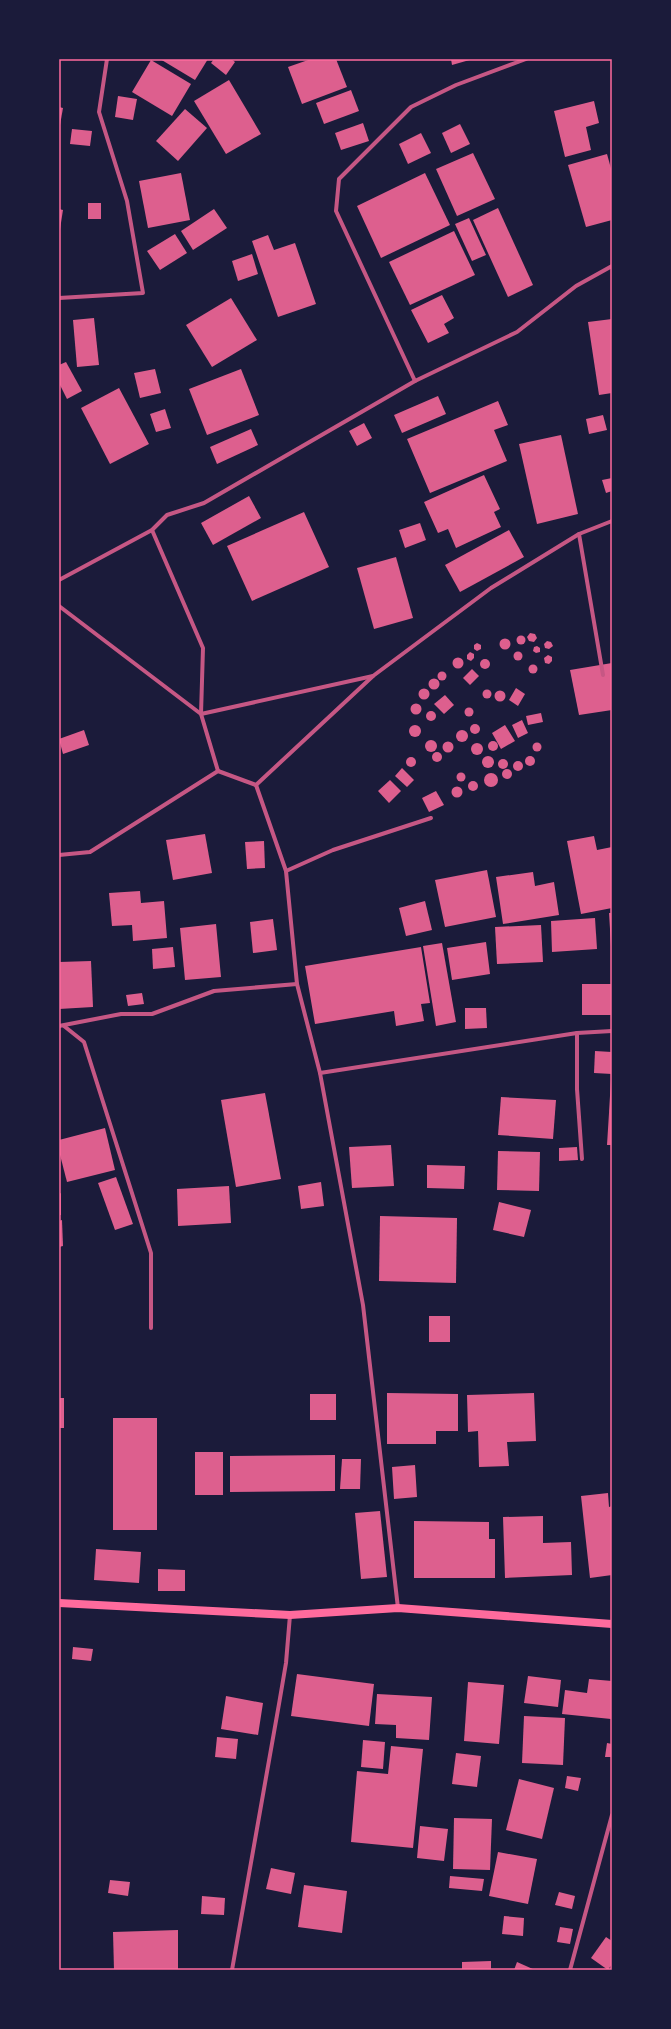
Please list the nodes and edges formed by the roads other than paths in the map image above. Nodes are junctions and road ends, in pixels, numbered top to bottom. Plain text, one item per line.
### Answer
1 (107, 59) edge
2 (526, 59) edge
3 (612, 266) edge
4 (59, 298) edge
5 (415, 380) junction
6 (612, 521) edge
7 (152, 530) junction
8 (580, 534) junction
9 (59, 580) edge
10 (59, 606) edge
11 (603, 675) dead end
12 (373, 676) junction
13 (200, 714) junction
14 (218, 771) junction
15 (256, 785) junction
16 (431, 818) dead end
17 (59, 855) edge
18 (286, 871) junction
19 (297, 984) junction
20 (61, 1026) edge
21 (612, 1030) edge
22 (577, 1033) junction
23 (320, 1073) junction
24 (582, 1159) dead end
25 (151, 1328) dead end
26 (59, 1603) edge
27 (398, 1608) junction
28 (290, 1616) junction
29 (612, 1624) edge
30 (612, 1816) edge
31 (232, 1970) edge
32 (570, 1970) edge

1 - 4 street
2 - 5 street
3 - 5 street
5 - 7 street
6 - 8 street
7 - 9 street
7 - 13 street
8 - 11 street
8 - 12 street
10 - 13 street
12 - 13 street
12 - 15 street
13 - 14 street
14 - 15 street
14 - 17 street
15 - 18 street
16 - 18 street
18 - 19 street
19 - 20 street
19 - 23 street
20 - 25 street
21 - 22 street
22 - 23 street
22 - 24 street
23 - 27 street
26 - 28 main road
27 - 28 main road
27 - 29 main road
28 - 31 street
30 - 32 street

